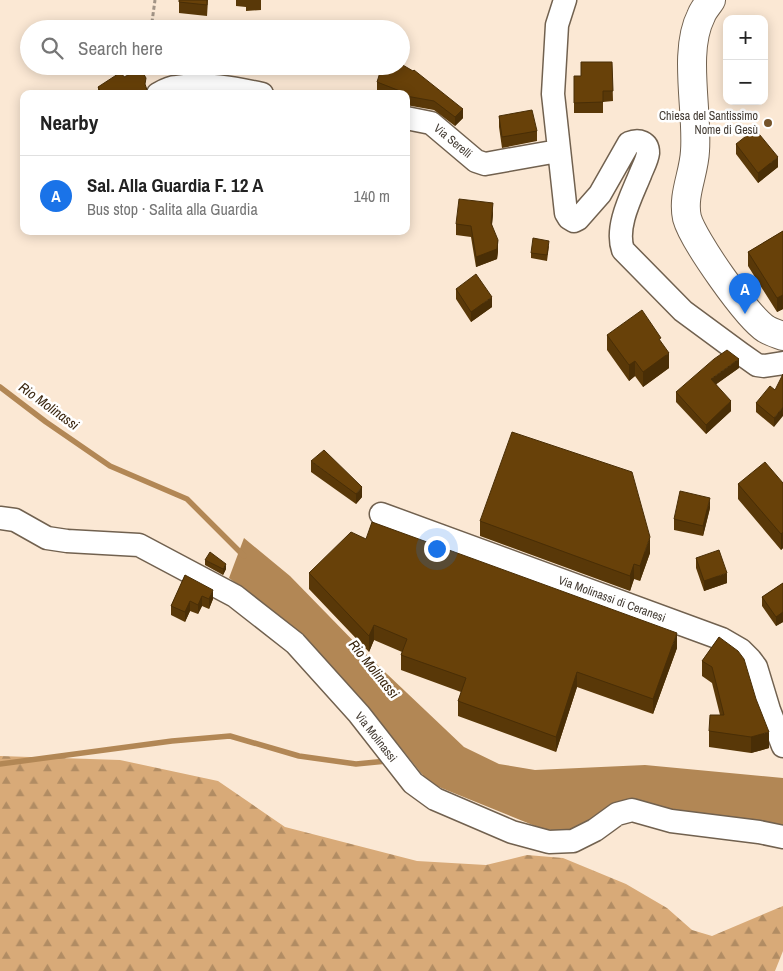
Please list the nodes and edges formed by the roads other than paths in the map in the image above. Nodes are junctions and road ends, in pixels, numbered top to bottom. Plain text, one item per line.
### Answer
1 (565, 0) edge
2 (711, 0) edge
3 (167, 90) edge
4 (236, 90) edge
5 (410, 119) edge
6 (558, 151) junction
7 (783, 336) edge
8 (783, 362) edge
9 (381, 514) dead end
10 (0, 518) edge
11 (783, 746) edge
12 (783, 837) edge

1 - 6 street
2 - 7 main road
3 - 4 street
5 - 6 street, Via Serelli
6 - 8 street
9 - 11 street, Via Molinassi di Ceranesi
10 - 12 street, Via Molinassi

